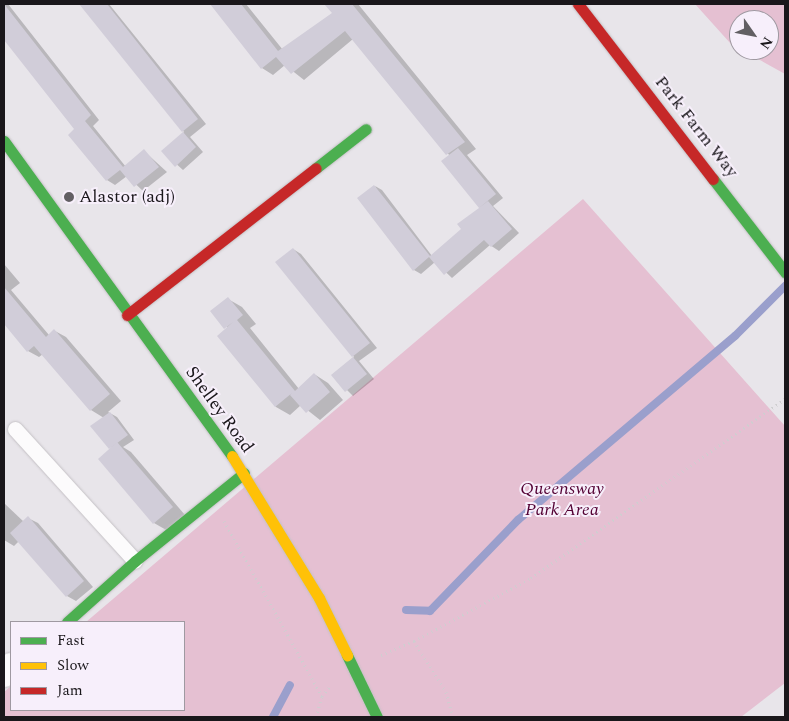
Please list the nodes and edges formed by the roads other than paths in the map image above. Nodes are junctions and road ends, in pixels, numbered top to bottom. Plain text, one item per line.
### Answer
1 (578, 4) edge
2 (366, 129) dead end
3 (4, 141) edge
4 (785, 272) edge
5 (127, 315) junction
6 (14, 429) dead end
7 (244, 473) junction
8 (135, 561) junction
9 (68, 621) edge
10 (376, 717) edge

1 - 4 main road, Park Farm Way
2 - 5 main road
3 - 5 main road, Shelley Road
5 - 7 main road, Shelley Road
6 - 8 lane
7 - 8 main road
7 - 10 main road, Shelley Road
8 - 9 main road

